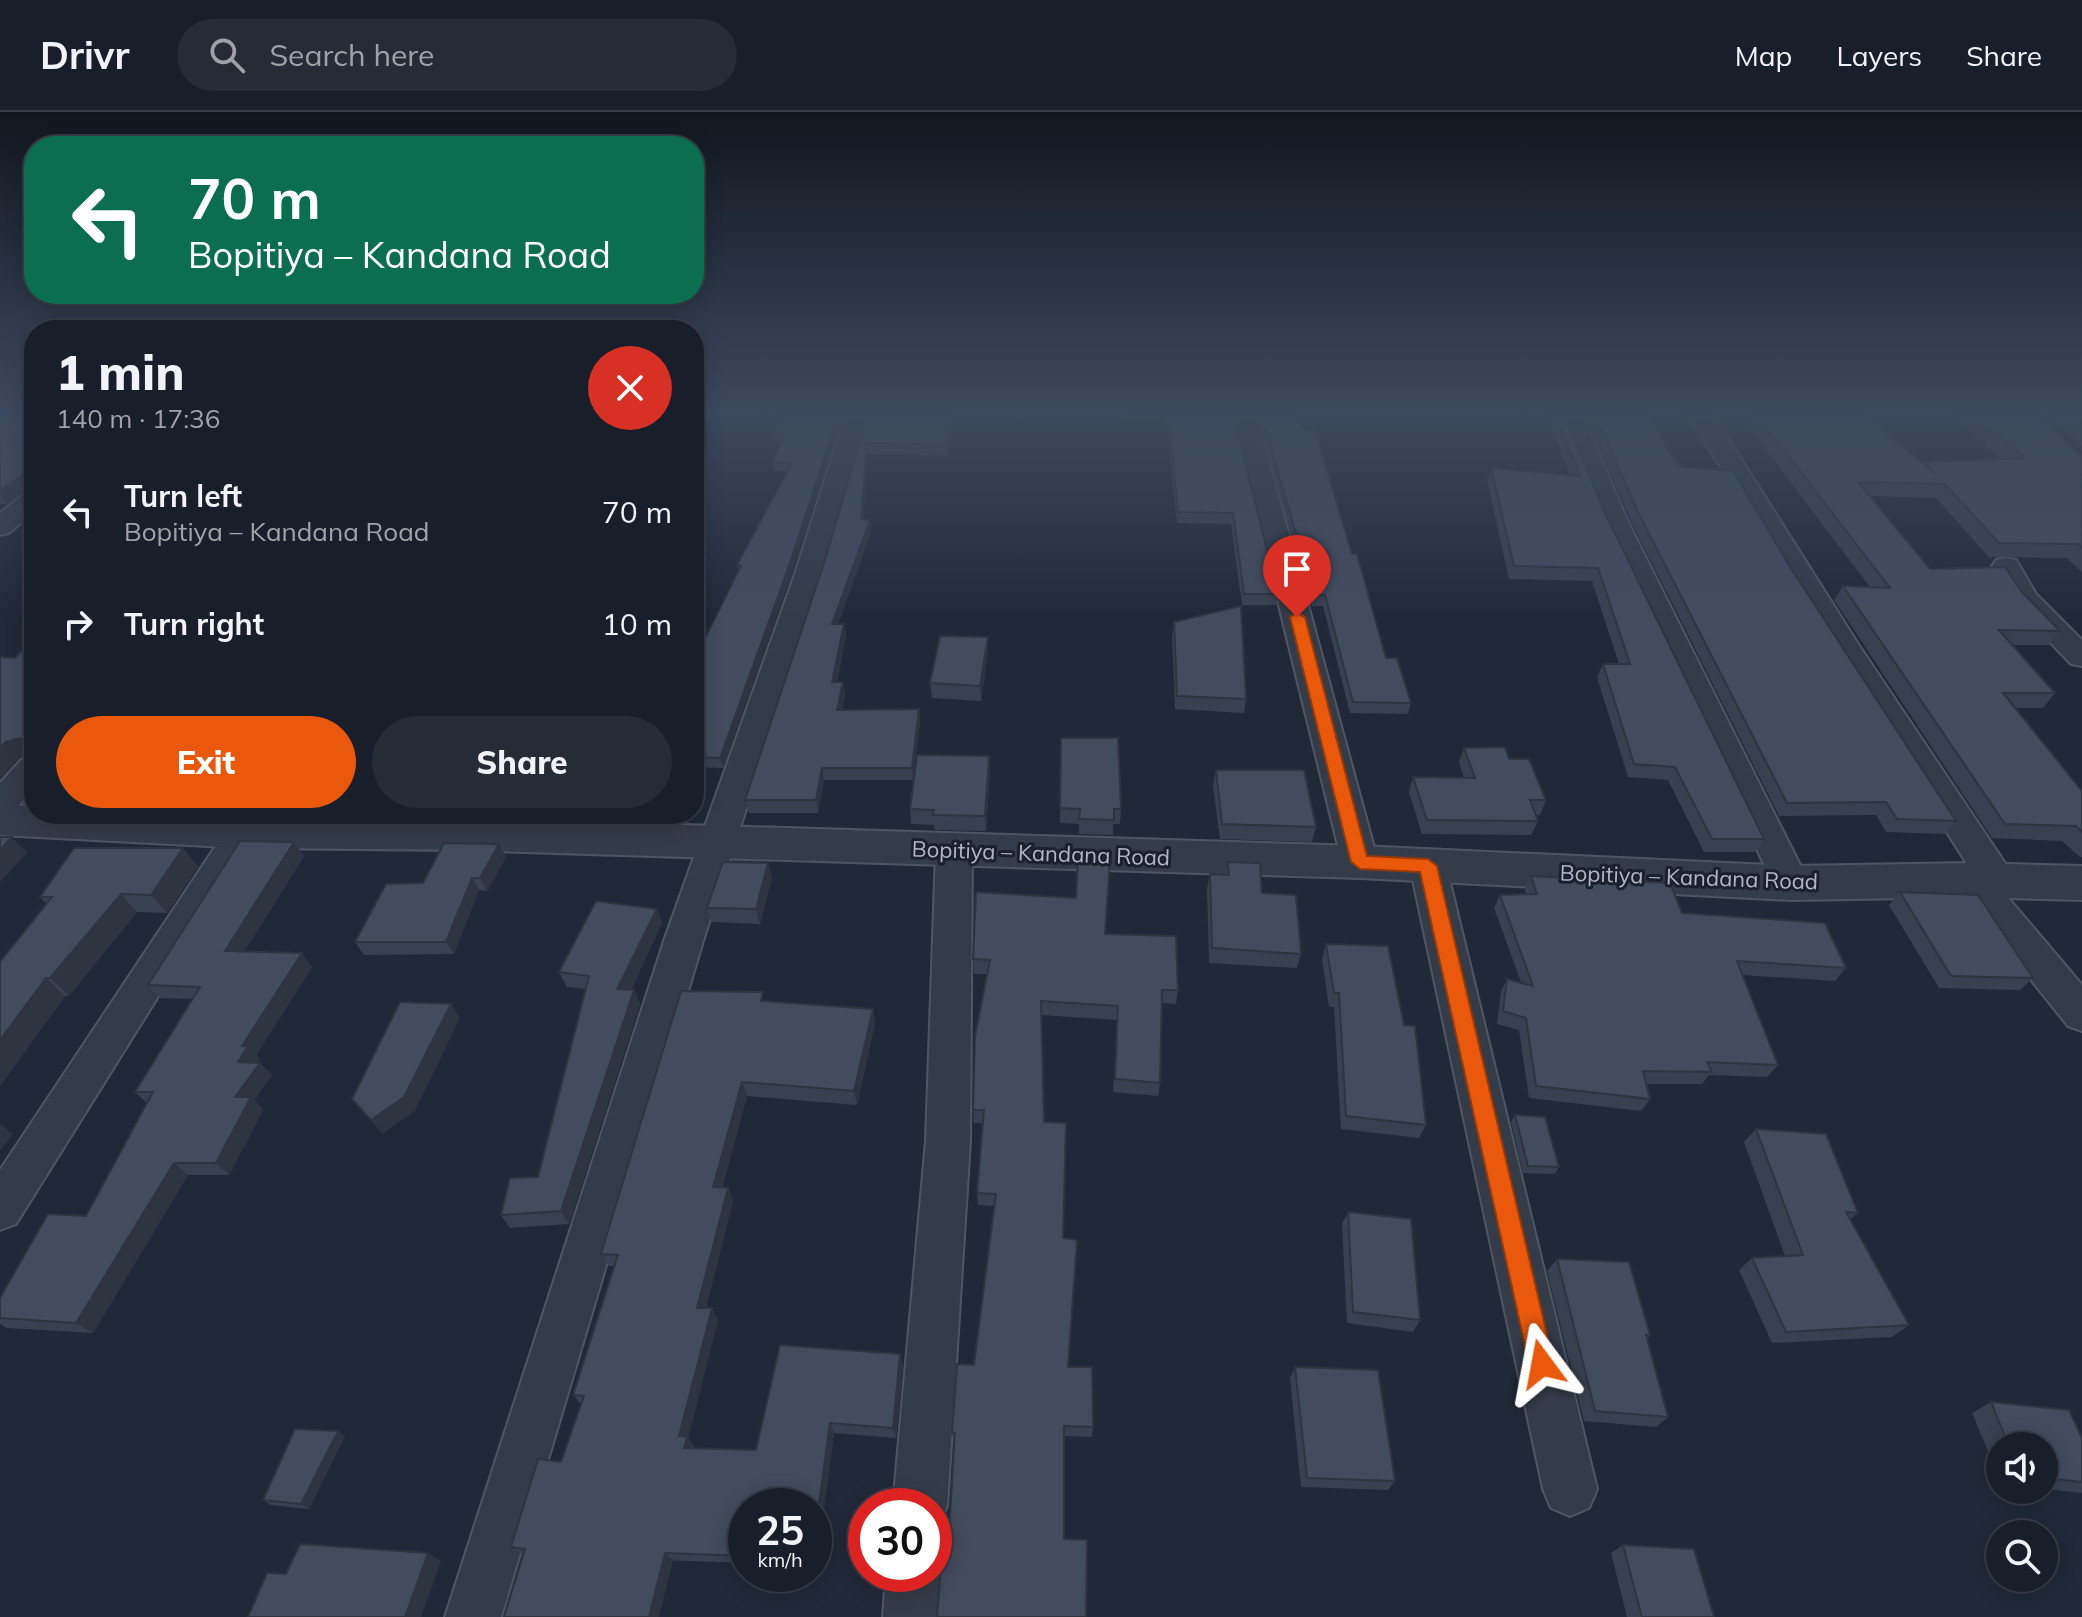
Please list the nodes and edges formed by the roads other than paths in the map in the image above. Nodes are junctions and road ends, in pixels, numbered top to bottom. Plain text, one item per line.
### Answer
1 (840, 480) edge
2 (1261, 480) edge
3 (1598, 480) edge
4 (1741, 480) edge
5 (24, 507) edge
6 (0, 527) edge
7 (2006, 566) edge
8 (2082, 657) edge
9 (24, 778) edge
10 (0, 804) edge
11 (0, 820) edge
12 (24, 820) edge
13 (249, 824) edge
14 (467, 824) edge
15 (716, 844) junction
16 (954, 851) junction
17 (1360, 862) junction
18 (1428, 866) junction
19 (1985, 881) junction
20 (1791, 883) junction
21 (2082, 883) edge
22 (2082, 1014) edge
23 (0, 1209) edge
24 (921, 1488) edge
25 (1570, 1489) dead end
26 (913, 1592) edge
27 (473, 1617) edge
28 (911, 1617) edge

1 - 15 street
2 - 17 street
3 - 20 street
4 - 19 street
5 - 6 street
7 - 8 street
9 - 10 street
11 - 12 street, Bopitiya – Kandana Road
13 - 23 street
14 - 15 street, Bopitiya – Kandana Road
15 - 16 street, Bopitiya – Kandana Road
15 - 27 street
16 - 17 street, Bopitiya – Kandana Road
16 - 24 street
17 - 18 street, Bopitiya – Kandana Road
18 - 20 street, Bopitiya – Kandana Road
18 - 25 street
19 - 20 street, Bopitiya – Kandana Road
19 - 21 street, Bopitiya – Kandana Road
19 - 22 street
26 - 28 street

